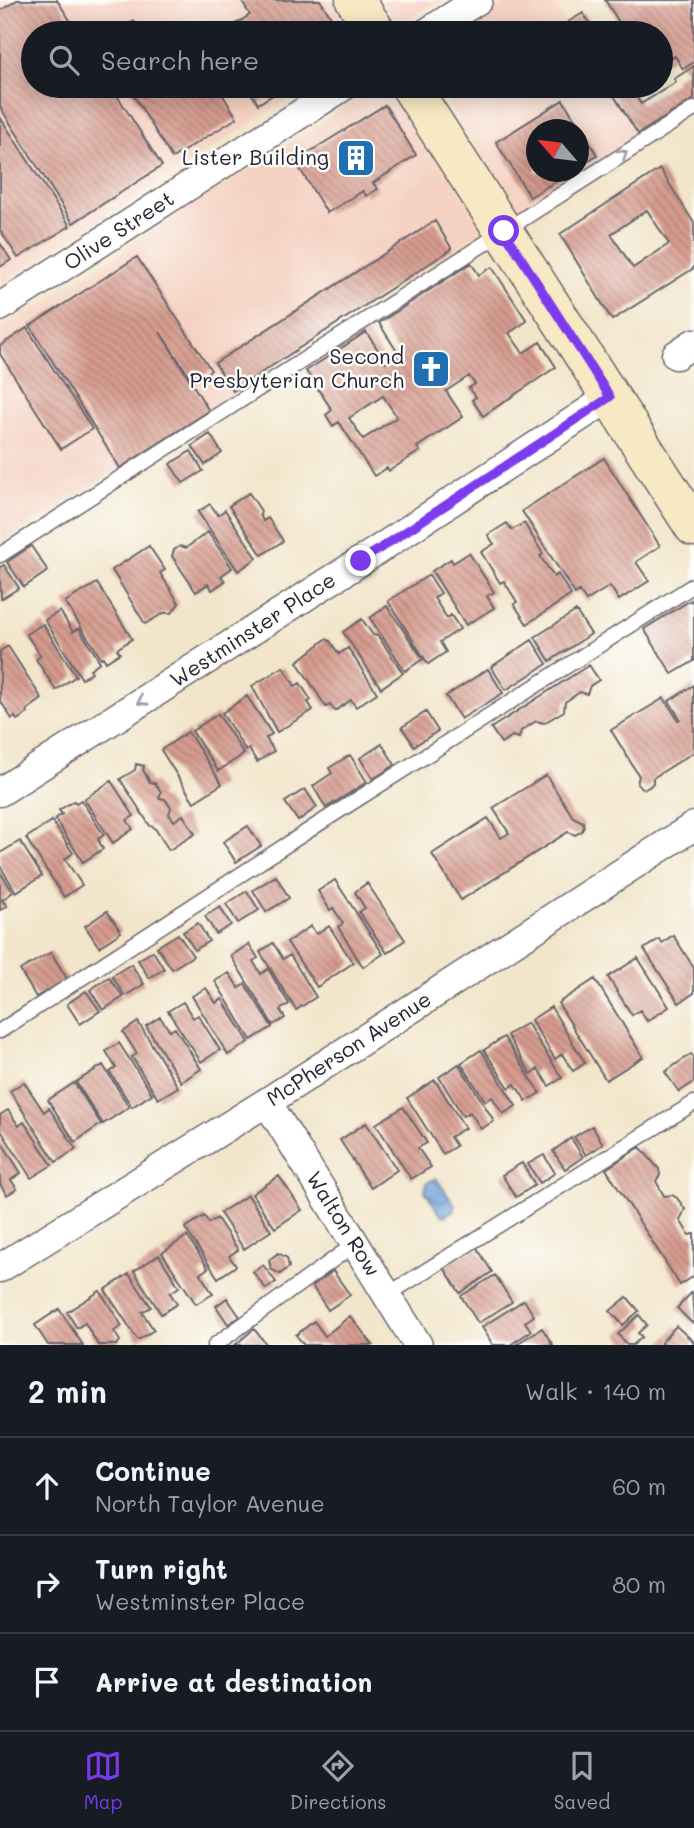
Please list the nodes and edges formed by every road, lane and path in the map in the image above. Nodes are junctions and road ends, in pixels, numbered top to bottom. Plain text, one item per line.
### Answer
1 (355, 0) edge
2 (478, 0) edge
3 (369, 21) edge
4 (445, 21) edge
5 (325, 98) edge
6 (418, 98) edge
7 (694, 109) edge
8 (504, 231) junction
9 (0, 307) edge
10 (610, 397) junction
11 (694, 527) edge
12 (0, 555) edge
13 (694, 585) edge
14 (0, 792) edge
15 (694, 826) edge
16 (0, 1031) edge
17 (267, 1102) junction
18 (694, 1103) edge
19 (355, 1244) junction
20 (0, 1268) edge
21 (387, 1295) junction
22 (215, 1345) edge
23 (418, 1345) edge

1 - 3 street
2 - 4 street
5 - 9 street, Olive Street
6 - 8 street
8 -> 7 lane
8 - 10 street
8 - 12 lane
10 - 11 street
10 -> 14 street, Westminster Place
13 - 16 lane
15 - 17 street, McPherson Avenue
17 - 19 street, Walton Row
17 - 20 street, McPherson Avenue
18 - 21 lane
19 - 21 street, Walton Row
19 - 22 lane
21 - 23 street, Walton Row

